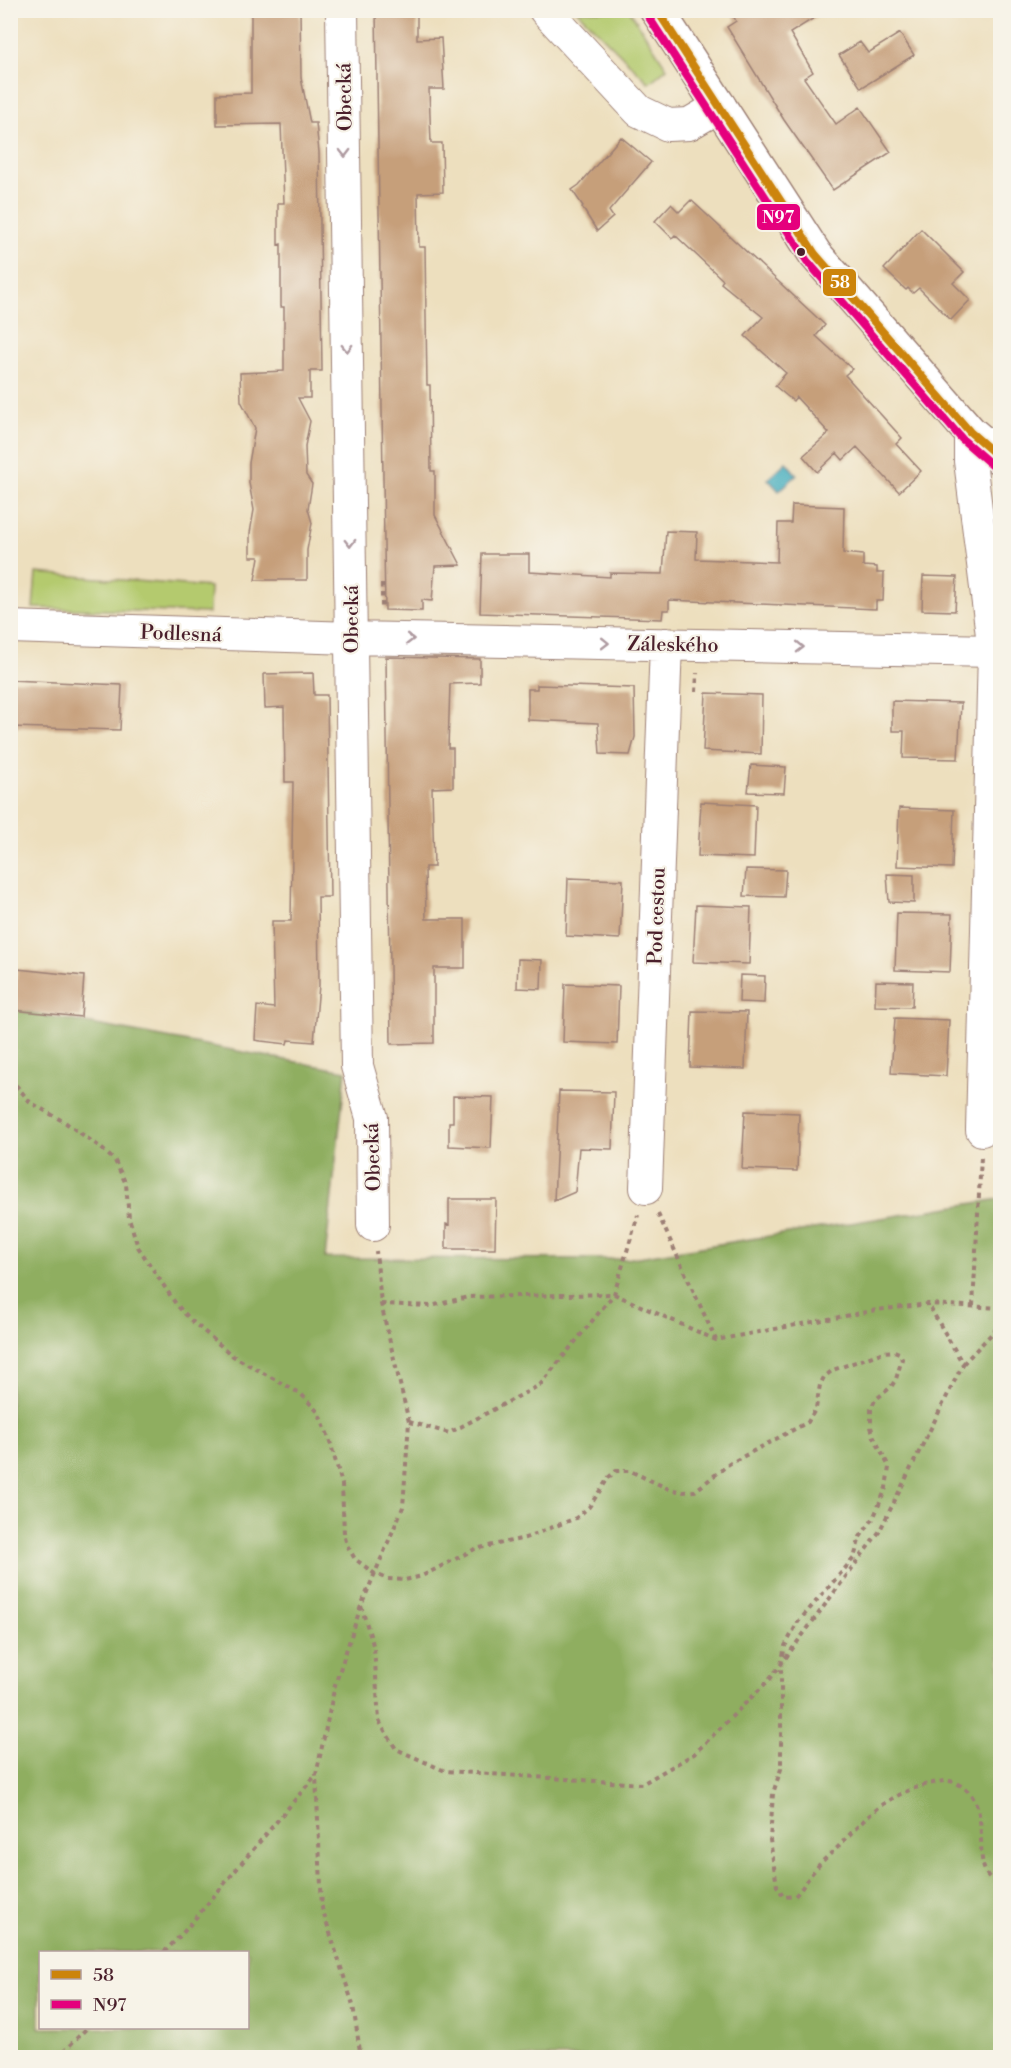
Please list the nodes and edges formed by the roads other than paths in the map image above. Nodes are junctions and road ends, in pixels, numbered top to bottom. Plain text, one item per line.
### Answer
1 (342, 10) edge
2 (545, 10) edge
3 (657, 10) edge
4 (720, 106) junction
5 (970, 432) junction
6 (1000, 458) edge
7 (10, 627) edge
8 (352, 638) junction
9 (666, 644) junction
10 (994, 651) junction
11 (982, 1130) road end
12 (646, 1188) road end
13 (373, 1225) road end

1 -> 8 street, Obecká
2 - 4 street
3 - 4 street
4 - 5 street
5 - 6 street
5 - 10 street
7 - 8 street, Podlesná
8 -> 9 street, Záleského
8 - 13 street, Obecká
9 -> 10 street, Záleského
9 - 12 street, Pod cestou
10 - 11 street

